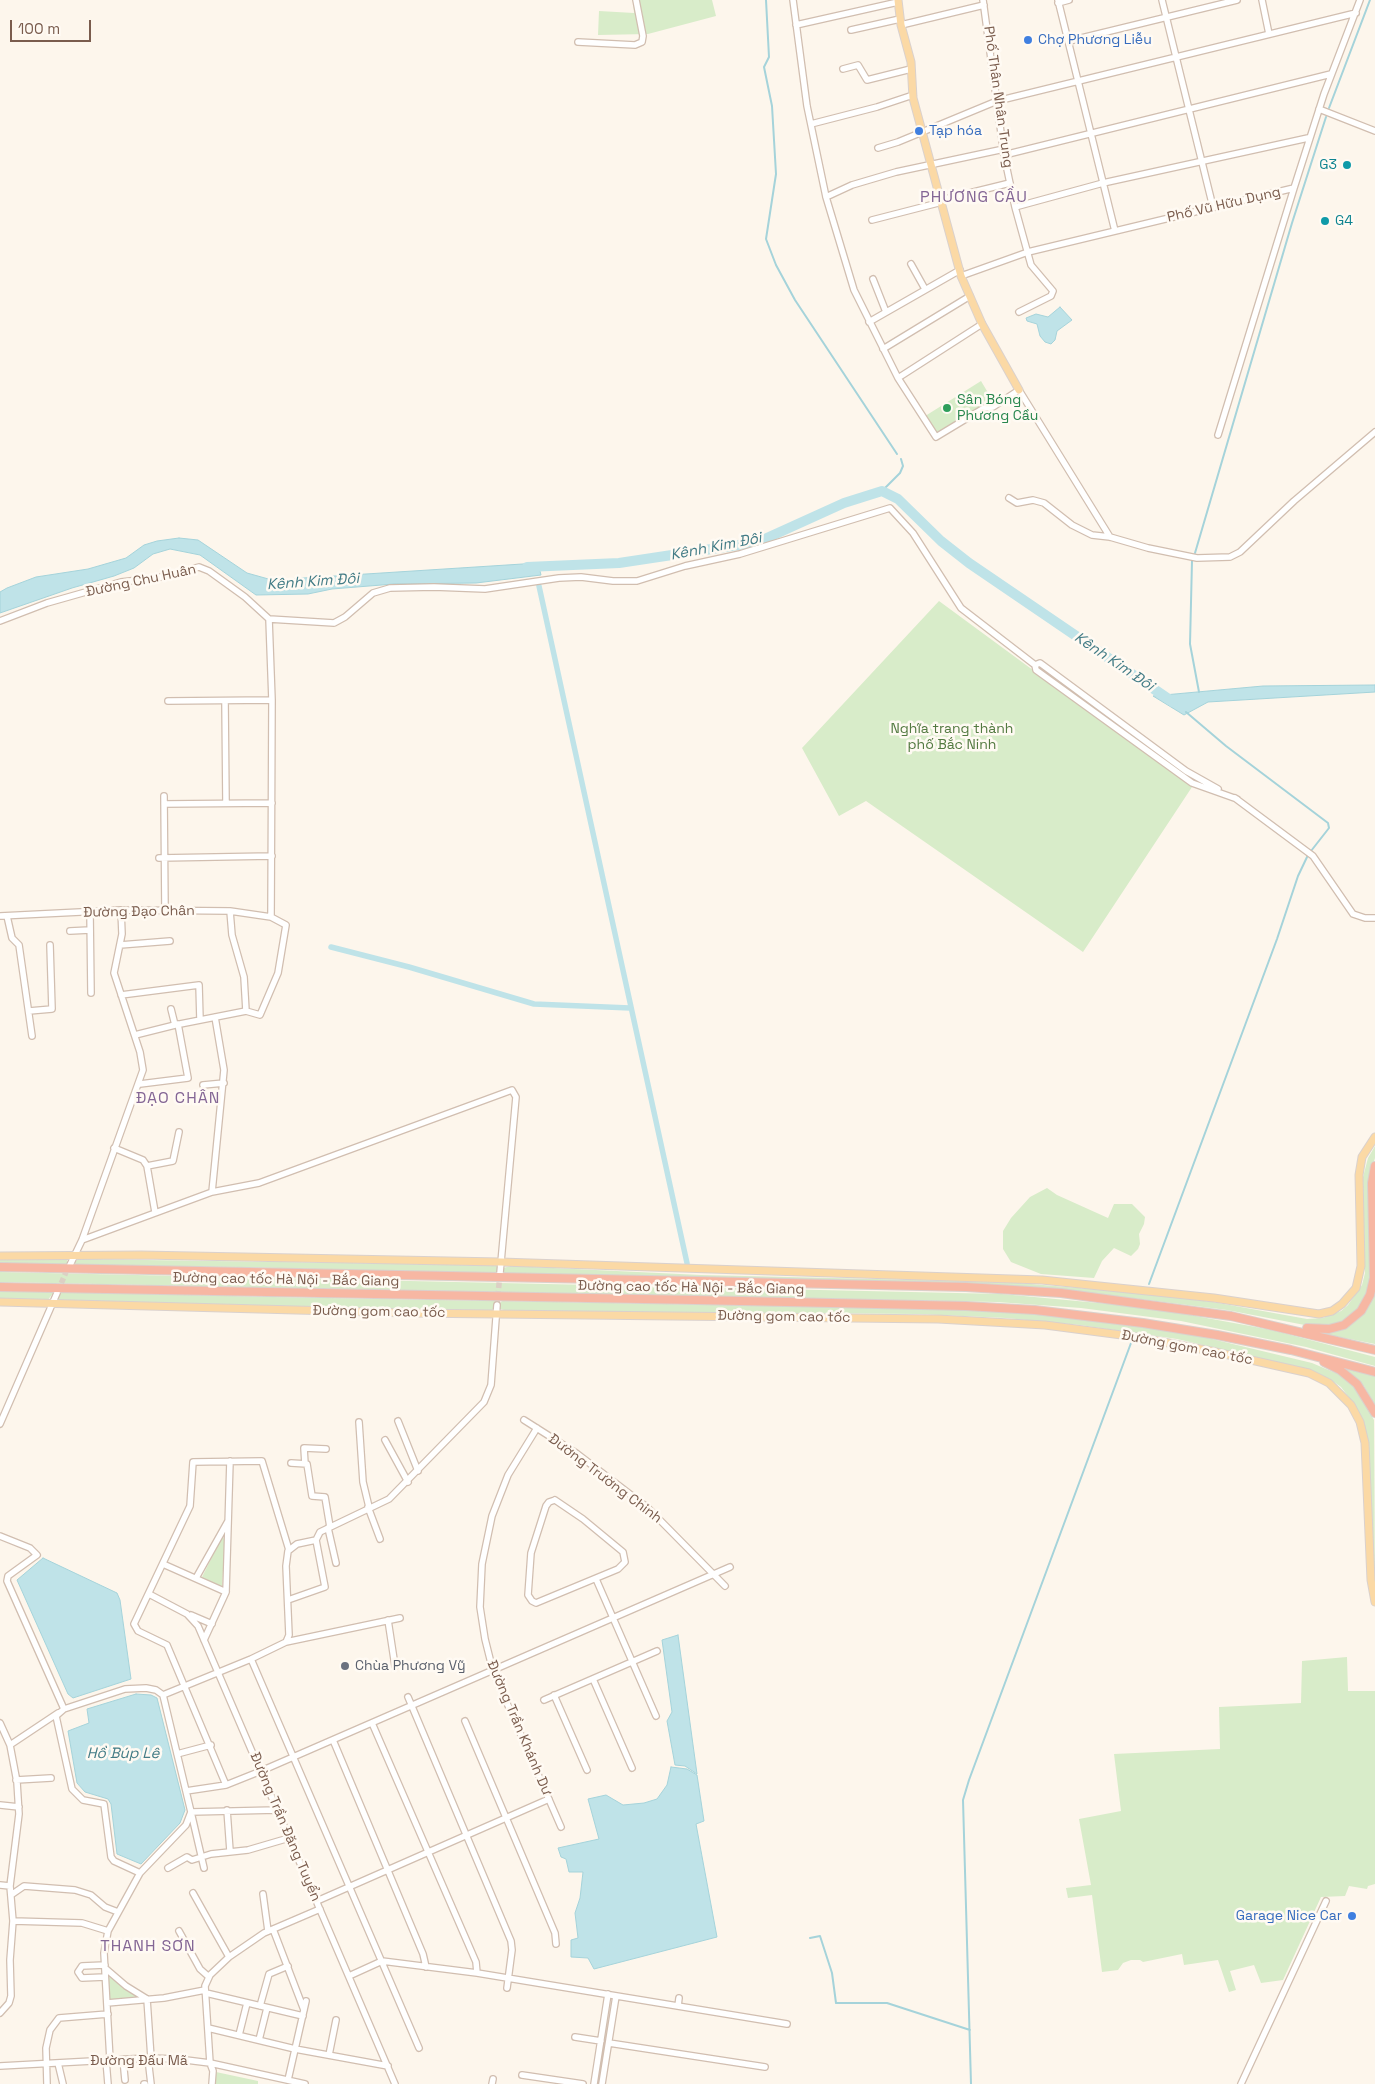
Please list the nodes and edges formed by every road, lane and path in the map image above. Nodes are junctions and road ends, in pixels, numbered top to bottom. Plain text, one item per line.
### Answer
1 (636, 0) edge
2 (793, 0) edge
3 (1069, 0) edge
4 (1162, 0) edge
5 (1237, 0) edge
6 (1262, 0) edge
7 (1360, 0) edge
8 (898, 1) edge
9 (1058, 1) edge
10 (984, 2) edge
11 (1356, 13) junction
12 (1166, 17) junction
13 (901, 22) junction
14 (796, 25) junction
15 (850, 30) dead end
16 (1269, 34) junction
17 (1068, 41) junction
18 (578, 42) dead end
19 (1176, 57) junction
20 (843, 69) dead end
21 (911, 69) junction
22 (1331, 74) junction
23 (1078, 82) junction
24 (913, 95) junction
25 (997, 101) junction
26 (1319, 109) junction
27 (1188, 111) junction
28 (811, 124) junction
29 (922, 131) junction
30 (1375, 131) edge
31 (1091, 134) junction
32 (1308, 138) junction
33 (878, 148) dead end
34 (1004, 152) junction
35 (1201, 161) junction
36 (931, 165) junction
37 (1010, 183) junction
38 (1103, 183) junction
39 (1294, 188) junction
40 (826, 197) junction
41 (941, 201) junction
42 (1015, 207) junction
43 (1213, 207) junction
44 (872, 220) dead end
45 (1115, 231) junction
46 (1028, 252) junction
47 (912, 264) dead end
48 (961, 273) junction
49 (873, 279) dead end
50 (925, 289) junction
51 (970, 296) junction
52 (886, 312) junction
53 (1019, 312) dead end
54 (869, 322) junction
55 (982, 324) junction
56 (883, 349) junction
57 (898, 378) junction
58 (1019, 390) junction
59 (1375, 432) edge
60 (1218, 435) dead end
61 (1008, 498) dead end
62 (1110, 537) junction
63 (269, 619) junction
64 (0, 621) edge
65 (272, 700) junction
66 (168, 701) dead end
67 (225, 701) junction
68 (164, 796) dead end
69 (272, 803) junction
70 (164, 804) junction
71 (226, 804) junction
72 (272, 856) junction
73 (162, 858) junction
74 (122, 910) junction
75 (165, 911) junction
76 (230, 911) junction
77 (90, 912) junction
78 (0, 916) edge
79 (7, 916) junction
80 (272, 917) junction
81 (1375, 918) edge
82 (90, 930) junction
83 (70, 931) dead end
84 (170, 941) dead end
85 (50, 945) dead end
86 (120, 945) junction
87 (90, 993) dead end
88 (121, 995) junction
89 (171, 1009) dead end
90 (29, 1011) junction
91 (246, 1011) junction
92 (215, 1017) junction
93 (200, 1020) junction
94 (176, 1025) junction
95 (32, 1036) dead end
96 (135, 1036) junction
97 (224, 1083) junction
98 (140, 1084) junction
99 (203, 1085) dead end
100 (179, 1132) dead end
101 (1375, 1137) edge
102 (114, 1148) junction
103 (147, 1166) junction
104 (1375, 1166) edge
105 (212, 1192) junction
106 (155, 1212) junction
107 (82, 1240) junction
108 (0, 1256) edge
109 (73, 1256) junction
110 (501, 1262) junction
111 (70, 1264) tunnel mouth
112 (0, 1267) edge
113 (500, 1273) tunnel mouth
114 (0, 1287) edge
115 (57, 1293) tunnel mouth
116 (0, 1302) edge
117 (497, 1304) tunnel mouth
118 (50, 1305) junction
119 (497, 1314) junction
120 (1231, 1316) junction
121 (1196, 1331) junction
122 (1375, 1350) edge
123 (1375, 1372) edge
124 (1375, 1413) edge
125 (524, 1420) dead end
126 (398, 1421) dead end
127 (359, 1422) dead end
128 (0, 1424) edge
129 (536, 1428) junction
130 (385, 1440) dead end
131 (326, 1449) dead end
132 (230, 1461) junction
133 (291, 1463) dead end
134 (305, 1464) junction
135 (418, 1471) junction
136 (408, 1482) junction
137 (368, 1507) junction
138 (230, 1519) junction
139 (329, 1527) junction
140 (0, 1536) edge
141 (380, 1539) dead end
142 (316, 1540) junction
143 (289, 1550) junction
144 (336, 1563) dead end
145 (163, 1564) junction
146 (730, 1567) dead end
147 (716, 1574) junction
148 (196, 1578) junction
149 (596, 1579) junction
150 (725, 1586) dead end
151 (226, 1592) junction
152 (149, 1594) junction
153 (288, 1600) junction
154 (1375, 1602) edge
155 (187, 1614) junction
156 (400, 1618) dead end
157 (614, 1619) junction
158 (388, 1620) junction
159 (212, 1624) junction
160 (204, 1640) junction
161 (286, 1642) junction
162 (656, 1651) dead end
163 (251, 1659) junction
164 (632, 1661) junction
165 (395, 1666) dead end
166 (493, 1671) junction
167 (218, 1673) junction
168 (593, 1678) junction
169 (186, 1687) junction
170 (163, 1695) junction
171 (554, 1695) junction
172 (408, 1697) dead end
173 (544, 1700) dead end
174 (412, 1706) junction
175 (64, 1709) junction
176 (58, 1713) junction
177 (656, 1716) dead end
178 (464, 1721) dead end
179 (372, 1723) junction
180 (1, 1728) edge
181 (332, 1740) junction
182 (10, 1745) junction
183 (211, 1745) junction
184 (177, 1754) junction
185 (294, 1756) junction
186 (632, 1768) dead end
187 (587, 1770) dead end
188 (261, 1771) junction
189 (51, 1778) dead end
190 (16, 1780) junction
191 (226, 1785) junction
192 (186, 1791) junction
193 (548, 1799) junction
194 (0, 1805) edge
195 (19, 1806) junction
196 (227, 1810) junction
197 (277, 1810) junction
198 (191, 1812) junction
199 (506, 1818) junction
200 (561, 1828) dead end
201 (467, 1836) junction
202 (289, 1838) junction
203 (230, 1851) junction
204 (428, 1852) junction
205 (200, 1857) junction
206 (168, 1868) dead end
207 (204, 1868) dead end
208 (388, 1869) junction
209 (140, 1873) junction
210 (0, 1885) edge
211 (10, 1886) junction
212 (350, 1886) junction
213 (193, 1893) dead end
214 (263, 1894) dead end
215 (11, 1895) junction
216 (317, 1901) junction
217 (1326, 1901) dead end
218 (320, 1909) junction
219 (118, 1912) junction
220 (13, 1922) junction
221 (270, 1930) junction
222 (108, 1931) junction
223 (178, 1931) dead end
224 (556, 1944) dead end
225 (229, 1958) junction
226 (382, 1961) junction
227 (288, 1966) junction
228 (105, 1967) junction
229 (426, 1967) junction
230 (477, 1973) junction
231 (349, 1976) junction
232 (105, 1977) junction
233 (209, 1977) junction
234 (508, 1978) junction
235 (507, 1988) dead end
236 (205, 1992) junction
237 (608, 1994) junction
238 (616, 1996) junction
239 (679, 1998) dead end
240 (147, 1999) junction
241 (306, 2001) dead end
242 (107, 2002) junction
243 (247, 2003) junction
244 (678, 2006) junction
245 (264, 2007) junction
246 (0, 2013) edge
247 (303, 2013) junction
248 (108, 2014) junction
249 (336, 2020) dead end
250 (787, 2024) dead end
251 (208, 2028) junction
252 (239, 2035) junction
253 (574, 2037) dead end
254 (259, 2040) junction
255 (601, 2041) junction
256 (609, 2043) junction
257 (420, 2048) dead end
258 (295, 2049) junction
259 (329, 2055) junction
260 (149, 2058) junction
261 (108, 2060) junction
262 (123, 2060) junction
263 (46, 2063) junction
264 (58, 2063) junction
265 (210, 2064) junction
266 (0, 2066) edge
267 (388, 2066) junction
268 (765, 2067) dead end
269 (522, 2075) dead end
270 (125, 2080) dead end
271 (288, 2080) junction
272 (47, 2084) edge
273 (63, 2084) edge
274 (108, 2084) edge
275 (151, 2084) edge
276 (212, 2084) edge
277 (305, 2084) edge
278 (395, 2084) edge
279 (583, 2084) edge
280 (594, 2084) edge
281 (602, 2084) edge
282 (1241, 2084) edge

1 - 18 street
2 - 14 street
3 - 9 street
4 - 12 street
5 - 12 street
6 - 16 street
7 - 11 street, Phố Vũ Hữu Dụng
8 - 13 main road
8 - 14 street
9 - 17 street
10 - 13 street
10 - 25 street, Phố Thân Nhân Trung
11 - 16 street
11 - 22 street, Phố Vũ Hữu Dụng
12 - 17 street
12 - 19 street
13 - 15 street
13 - 21 main road
14 - 28 street
16 - 19 street
17 - 23 street
19 - 23 street
19 - 27 street
20 - 21 street
21 - 24 main road
22 - 26 street, Phố Vũ Hữu Dụng
22 - 27 street
23 - 25 street
23 - 31 street
24 - 28 street
24 - 29 main road
25 - 29 street
25 - 34 street, Phố Thân Nhân Trung
26 - 30 street
26 - 32 street, Phố Vũ Hữu Dụng
27 - 31 street
27 - 35 street
28 - 40 street
29 - 33 street
29 - 36 main road
31 - 34 street
31 - 38 street
32 - 35 street
32 - 39 street, Phố Vũ Hữu Dụng
34 - 36 street
34 - 37 street, Phố Thân Nhân Trung
35 - 38 street
35 - 43 street
36 - 40 street
36 - 41 main road
37 - 41 street
37 - 42 street, Phố Thân Nhân Trung
38 - 42 street
38 - 45 street
39 - 43 street, Phố Vũ Hữu Dụng
39 - 60 street
40 - 54 street
41 - 44 street
41 - 48 main road
42 - 46 street, Phố Thân Nhân Trung
43 - 45 street, Phố Vũ Hữu Dụng
45 - 46 street, Phố Vũ Hữu Dụng
46 - 48 street, Phố Vũ Hữu Dụng
46 - 53 street, Phố Thân Nhân Trung
47 - 50 street
48 - 50 street, Phố Vũ Hữu Dụng
48 - 51 main road
49 - 52 street
50 - 52 street, Phố Vũ Hữu Dụng
51 - 55 main road
51 - 56 street
52 - 54 street, Phố Vũ Hữu Dụng
54 - 56 street
55 - 57 street
55 - 58 main road
56 - 57 street
57 - 58 street
58 - 62 street
59 - 62 street
61 - 62 street
63 - 64 street, Đường Chu Huân
63 - 65 street
63 - 81 street
65 - 67 street
65 - 69 street
66 - 67 street
67 - 71 street
68 - 70 street
69 - 71 street
69 - 72 street
70 - 71 street
70 - 73 street
72 - 73 street
72 - 80 street
73 - 75 street
74 - 75 street, Đường Đạo Chân
74 - 77 street, Đường Đạo Chân
74 - 86 street
75 - 76 street, Đường Đạo Chân
76 - 80 street, Đường Đạo Chân
76 - 91 street
77 - 79 street, Đường Đạo Chân
77 - 82 street
78 - 79 street, Đường Đạo Chân
79 - 90 street
80 - 91 street
82 - 83 street
82 - 87 street
84 - 86 street
85 - 90 street
86 - 88 street
88 - 93 street
88 - 96 street
89 - 94 street
90 - 95 street
91 - 92 street
92 - 93 street
92 - 97 street
93 - 94 street
94 - 96 street
94 - 98 street
96 - 98 street
97 - 99 street
97 - 105 street
98 - 102 street
100 - 103 street
101 - 110 main road
102 - 103 street
102 - 107 street
103 - 106 street
104 - 120 highway
105 - 106 street
105 - 110 street
106 - 107 street
107 - 109 street
108 - 109 main road
109 - 110 main road
109 - 111 street
110 - 113 street
112 - 120 highway, Đường cao tốc Hà Nội - Bắc Giang
114 - 121 highway, Đường cao tốc Hà Nội - Bắc Giang
115 - 118 street
116 - 118 main road, Đường gom cao tốc
117 - 119 street
118 - 119 main road, Đường gom cao tốc
118 - 128 street
119 - 135 street
119 - 154 main road, Đường gom cao tốc
120 - 122 highway, Đường cao tốc Hà Nội - Bắc Giang
121 - 123 highway, Đường cao tốc Hà Nội - Bắc Giang
121 - 124 highway
125 - 129 street, Đường Trường Chinh
126 - 135 street
127 - 137 street
129 - 147 street, Đường Trường Chinh
129 - 166 street, Đường Trần Khánh Dư
130 - 136 street
131 - 134 street
132 - 138 street
132 - 143 street
132 - 145 street
133 - 134 street
134 - 139 street
135 - 136 street
136 - 137 street
137 - 139 street
137 - 141 street
138 - 148 street
138 - 151 street
139 - 142 street
139 - 144 street
140 - 175 street
142 - 143 street
142 - 153 street
143 - 153 street
145 - 148 street
145 - 152 street
146 - 147 street
147 - 150 street, Đường Trường Chinh
147 - 157 street
148 - 151 street
149 - 149 street
149 - 157 street
151 - 159 street
152 - 155 street, Đường Trần Đăng Tuyển
152 - 169 street
153 - 161 street
155 - 159 street
155 - 160 street, Đường Trần Đăng Tuyển
156 - 158 street
157 - 164 street
157 - 166 street
158 - 161 street
158 - 165 street
159 - 160 street
160 - 167 street, Đường Trần Đăng Tuyển
161 - 163 street
162 - 164 street
163 - 167 street
163 - 185 street
164 - 168 street
164 - 177 street
166 - 174 street
166 - 193 street, Đường Trần Khánh Dư
167 - 169 street
167 - 188 street, Đường Trần Đăng Tuyển
168 - 171 street
168 - 186 street
169 - 170 street
169 - 183 street
170 - 175 street
170 - 184 street
171 - 173 street
171 - 187 street
172 - 174 street
174 - 179 street
174 - 201 street
175 - 176 street
176 - 182 street
176 - 209 street
178 - 199 street
179 - 181 street
179 - 204 street
180 - 182 street
181 - 185 street
181 - 208 street
182 - 190 street
183 - 184 street
183 - 191 street
184 - 192 street
185 - 188 street
185 - 212 street
188 - 191 street
188 - 197 street, Đường Trần Đăng Tuyển
189 - 190 street
190 - 195 street
191 - 192 street
192 - 198 street
193 - 199 street
193 - 200 street, Đường Trần Khánh Dư
194 - 195 street
195 - 211 street
196 - 197 street
196 - 198 street
196 - 203 street
197 - 202 street, Đường Trần Đăng Tuyển
198 - 205 street
198 - 209 street
199 - 201 street
199 - 224 street
201 - 204 street
201 - 234 street
202 - 203 street
202 - 216 street, Đường Trần Đăng Tuyển
203 - 205 street
204 - 208 street
204 - 230 street
205 - 206 street
205 - 207 street
208 - 212 street
208 - 229 street
209 - 219 street
210 - 211 street
211 - 215 street
212 - 216 street
212 - 226 street
213 - 225 street
214 - 221 street
215 - 219 street
215 - 220 street
216 - 218 street, Đường Trần Đăng Tuyển
217 - 282 street
218 - 221 street
218 - 231 street, Đường Trần Đăng Tuyển
219 - 222 street
220 - 222 street
220 - 246 street
221 - 225 street
221 - 227 street
222 - 228 street
223 - 233 street
225 - 233 street
226 - 229 street
226 - 231 street
226 - 257 street
227 - 245 street
227 - 247 street
228 - 232 street
228 - 232 street
228 - 240 street
229 - 230 street
230 - 234 street
231 - 267 street, Đường Trần Đăng Tuyển
232 - 242 street
233 - 236 street
234 - 235 street
234 - 237 street
236 - 240 street
236 - 243 street
236 - 251 street
237 - 238 street
237 - 255 street
238 - 244 street
238 - 256 street
239 - 244 street
240 - 242 street
240 - 260 street
241 - 247 street
242 - 248 street
243 - 245 street
243 - 252 street
244 - 250 street
245 - 247 street
245 - 254 street
247 - 258 street
248 - 261 street
248 - 263 street
249 - 259 street
251 - 252 street
251 - 265 street
252 - 254 street
253 - 255 street
254 - 258 street
255 - 280 street
256 - 268 street
256 - 281 street
258 - 259 street
258 - 271 street
259 - 267 street
260 - 262 street, Đường Đấu Mã
260 - 265 street, Đường Đấu Mã
260 - 275 street
261 - 262 street, Đường Đấu Mã
261 - 264 street, Đường Đấu Mã
261 - 274 street
262 - 270 street
263 - 264 street, Đường Đấu Mã
263 - 266 street, Đường Đấu Mã
263 - 272 street
264 - 273 street
265 - 271 street, Đường Đấu Mã
265 - 276 street
267 - 278 street, Đường Trần Đăng Tuyển
269 - 279 street
271 - 277 street, Đường Đấu Mã

